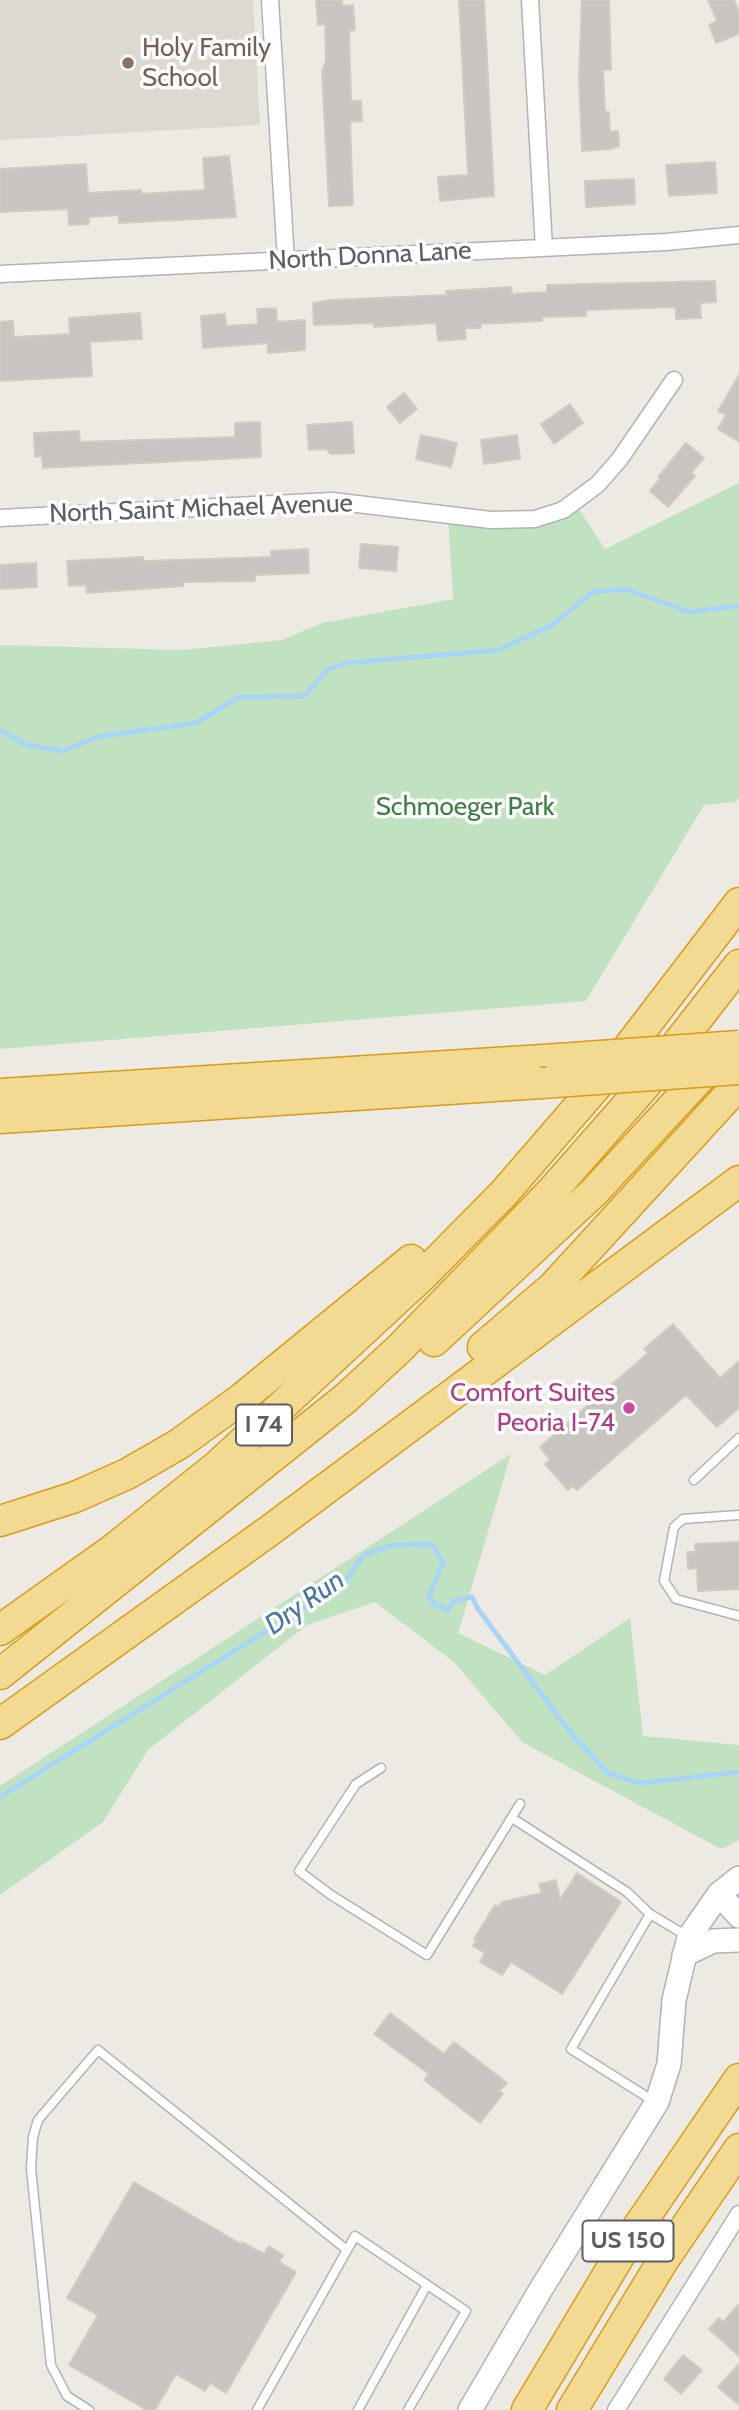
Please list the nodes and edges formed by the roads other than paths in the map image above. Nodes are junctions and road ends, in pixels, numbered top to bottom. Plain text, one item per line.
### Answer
1 (270, 0) edge
2 (530, 0) edge
3 (739, 235) edge
4 (544, 248) junction
5 (286, 260) junction
6 (0, 274) edge
7 (674, 380) dead end
8 (0, 517) edge
9 (739, 903) edge
10 (739, 965) edge
11 (739, 1033) edge
12 (739, 1046) edge
13 (739, 1069) edge
14 (739, 1084) edge
15 (0, 1094) edge
16 (0, 1118) edge
17 (739, 1181) edge
18 (504, 1193) junction
19 (346, 1398) junction
20 (739, 1438) edge
21 (694, 1480) dead end
22 (739, 1515) edge
23 (0, 1521) edge
24 (739, 1616) edge
25 (0, 1630) edge
26 (76, 1672) junction
27 (0, 1674) edge
28 (0, 1724) edge
29 (381, 1768) dead end
30 (520, 1804) dead end
31 (512, 1818) junction
32 (739, 1878) edge
33 (719, 1894) junction
34 (650, 1914) junction
35 (739, 1916) edge
36 (739, 1940) edge
37 (686, 1946) junction
38 (739, 2079) edge
39 (657, 2102) junction
40 (739, 2149) edge
41 (739, 2214) edge
42 (347, 2250) junction
43 (427, 2285) junction
44 (89, 2410) edge
45 (257, 2410) edge
46 (358, 2410) edge
47 (408, 2410) edge
48 (470, 2410) edge
49 (527, 2410) edge
50 (572, 2410) edge
51 (617, 2410) edge

1 - 5 street
2 - 4 street
3 - 4 street, North Donna Lane
4 - 5 street, North Donna Lane
5 - 6 street, North Donna Lane
7 - 8 street, North Saint Michael Avenue
9 - 18 highway, I 74
10 - 19 highway, I 74
11 - 19 highway
12 - 15 highway, bridge
13 - 16 highway, bridge
14 - 26 highway
17 - 26 highway
18 - 23 highway
18 - 25 highway, I 74
19 - 27 highway, I 74
20 - 21 lane
22 - 24 lane
26 - 28 highway
29 - 31 lane
30 - 31 lane
31 - 34 lane
32 - 33 street
33 - 35 street
33 - 37 street
34 - 37 lane
34 - 39 lane
36 - 37 street
37 - 39 street
38 - 49 highway, US 150
39 - 48 street
40 - 50 highway, US 150
41 - 51 street
42 - 43 lane
42 - 44 lane
42 - 45 lane
43 - 46 lane
43 - 47 lane

